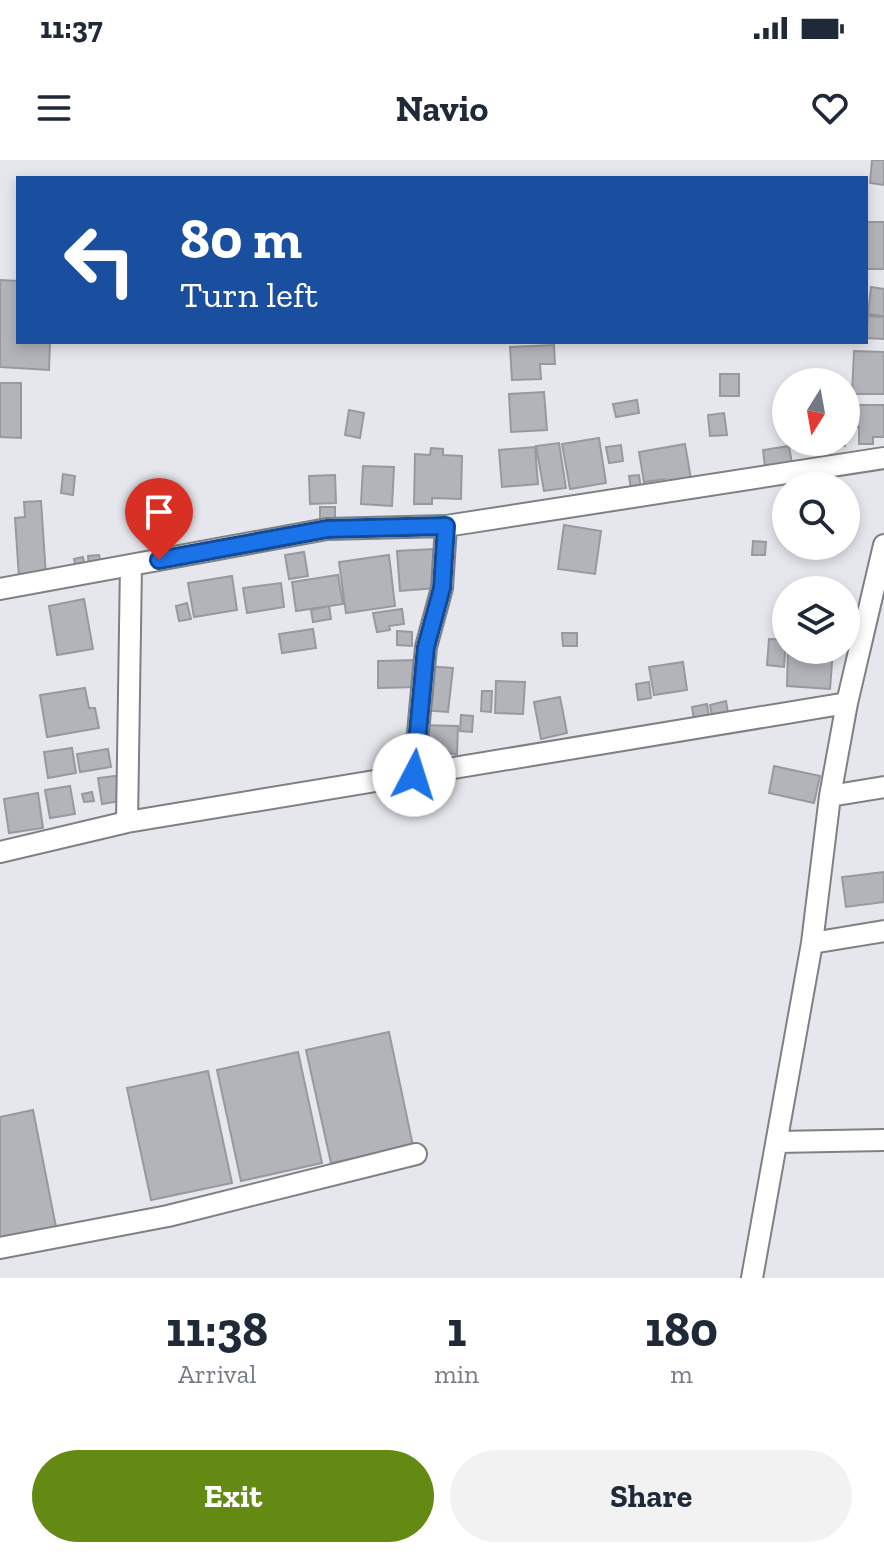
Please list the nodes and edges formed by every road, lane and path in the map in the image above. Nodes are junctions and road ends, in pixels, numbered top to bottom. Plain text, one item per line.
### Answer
1 (884, 458) edge
2 (446, 526) junction
3 (884, 545) edge
4 (131, 565) junction
5 (0, 589) edge
6 (847, 703) junction
7 (414, 775) junction
8 (884, 787) edge
9 (830, 796) junction
10 (127, 822) junction
11 (0, 852) edge
12 (884, 931) edge
13 (812, 943) junction
14 (884, 1140) edge
15 (777, 1142) junction
16 (416, 1154) dead end
17 (0, 1248) edge
18 (752, 1278) edge

1 - 2 street
2 - 4 street
2 - 7 street
3 - 6 street
4 - 5 street
4 - 10 street
6 - 7 street
6 - 9 street
7 - 10 street
8 - 9 street
9 - 13 street
10 - 11 street
12 - 13 street
13 - 15 street
14 - 15 street
15 - 18 street
16 - 17 street

